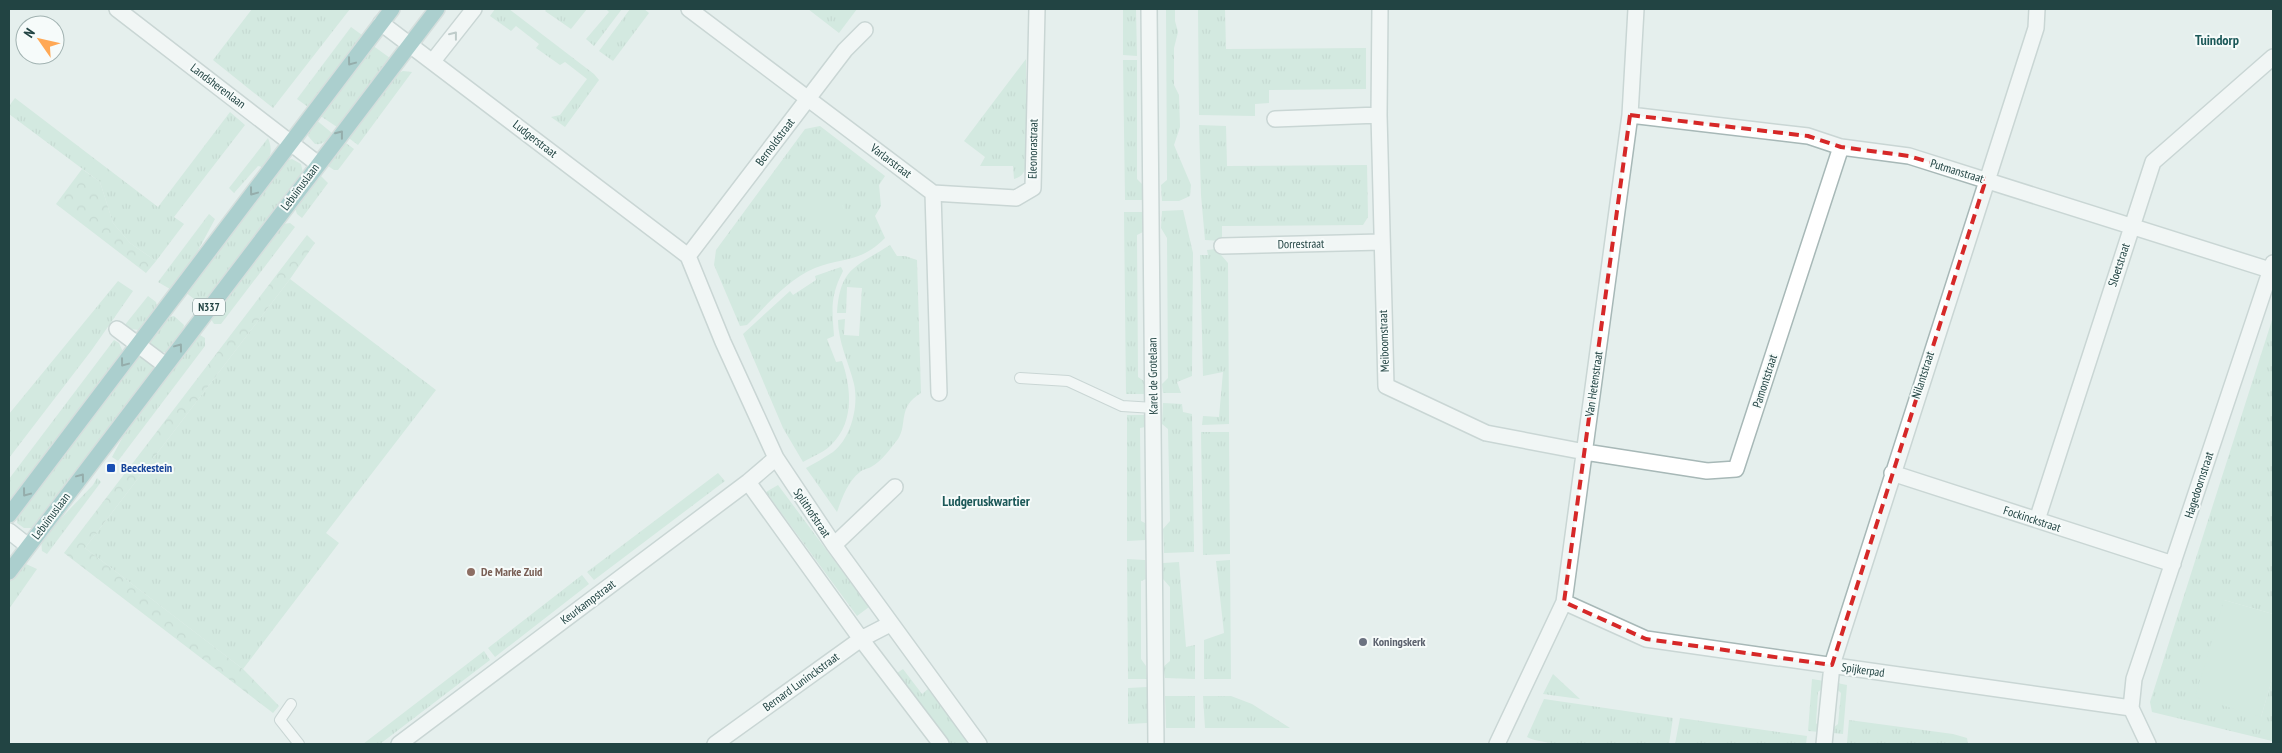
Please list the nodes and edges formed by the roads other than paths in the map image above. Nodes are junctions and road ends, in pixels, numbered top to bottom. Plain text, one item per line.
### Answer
1 (117, 9) edge
2 (392, 9) edge
3 (437, 9) edge
4 (474, 9) edge
5 (689, 9) edge
6 (1037, 9) edge
7 (1148, 9) edge
8 (1380, 9) edge
9 (1636, 9) edge
10 (2037, 9) edge
11 (381, 23) junction
12 (865, 30) dead end
13 (410, 44) junction
14 (2273, 57) edge
15 (433, 61) junction
16 (808, 98) junction
17 (1379, 115) junction
18 (1630, 115) junction
19 (1275, 119) dead end
20 (291, 142) junction
21 (1841, 147) junction
22 (318, 164) junction
23 (1986, 180) junction
24 (933, 193) junction
25 (2132, 226) junction
26 (1381, 242) junction
27 (1222, 246) dead end
28 (688, 256) junction
29 (2272, 268) edge
30 (117, 329) dead end
31 (138, 344) junction
32 (165, 365) junction
33 (1020, 378) dead end
34 (939, 393) dead end
35 (1154, 408) junction
36 (1584, 452) junction
37 (776, 458) junction
38 (1892, 473) junction
39 (748, 482) junction
40 (895, 487) dead end
41 (9, 515) edge
42 (2037, 520) junction
43 (9, 531) edge
44 (834, 545) junction
45 (28, 546) junction
46 (2173, 564) junction
47 (9, 572) edge
48 (1564, 602) junction
49 (890, 624) junction
50 (861, 639) junction
51 (1832, 665) junction
52 (291, 704) dead end
53 (2131, 708) junction
54 (299, 744) edge
55 (399, 744) edge
56 (715, 744) edge
57 (941, 744) edge
58 (980, 744) edge
59 (1156, 744) edge
60 (1496, 744) edge
61 (1824, 744) edge
62 (2148, 744) edge

1 - 20 street, Landsherenlaan
2 - 11 main road, N337
3 - 13 main road, Lebuïnuslaan / N337
15 -> 4 street
5 - 16 street, Varlarstraat
6 - 24 street, Eleonorastraat
7 - 35 street, Karel de Grotelaan
8 - 17 street, Meiboomstraat
9 - 18 street, Van Hetenstraat
10 - 23 street, Nilantstraat
11 - 13 street, Ludgerstraat
11 -> 20 main road, N337
12 - 16 street, Bernoldstraat
13 - 15 street, Ludgerstraat
22 -> 13 main road, Lebuïnuslaan / N337
14 - 25 street, Sloetstraat
15 - 28 street, Ludgerstraat
16 - 24 street, Varlarstraat
16 - 28 street, Bernoldstraat
17 - 19 street
17 - 26 street, Meiboomstraat
18 - 21 street, Putmanstraat
18 - 36 street, Van Hetenstraat
20 - 22 street, Landsherenlaan
20 -> 31 main road, N337
21 - 23 street, Putmanstraat
21 - 36 street, Pamontstraat
32 -> 22 main road, Lebuïnuslaan / N337
23 - 25 street, Putmanstraat
23 - 38 street, Nilantstraat
24 - 34 street
25 - 29 street, Putmanstraat
25 - 42 street, Sloetstraat
26 - 27 street, Dorrestraat
26 - 36 street, Meiboomstraat
28 - 37 street, Splithofstraat
29 - 46 street, Hagedoornstraat
30 - 31 street
31 - 32 street
31 -> 41 main road, N337
45 -> 32 main road, Lebuïnuslaan / N337
33 - 35 lane
35 - 59 street, Karel de Grotelaan
36 - 48 street, Van Hetenstraat
37 - 39 street, Keurkampstraat
37 - 44 street, Splithofstraat
38 - 42 street, Fockinckstraat
38 - 51 street, Nilantstraat
39 - 50 street
39 - 55 street, Keurkampstraat
40 - 44 street
42 - 46 street, Fockinckstraat
43 - 45 street
44 - 49 street, Splithofstraat
45 - 47 main road, Lebuïnuslaan / N337
46 - 53 street, Hagedoornstraat
48 - 51 street, Spijkerpad
48 - 60 street, Van Hetenstraat
49 - 50 street, Bernard Luninckstraat
49 - 58 street, Splithofstraat
50 - 56 street, Bernard Luninckstraat
50 - 57 street
51 - 53 street, Spijkerpad
51 - 61 street, Nilantstraat
52 - 54 lane
53 - 62 street

